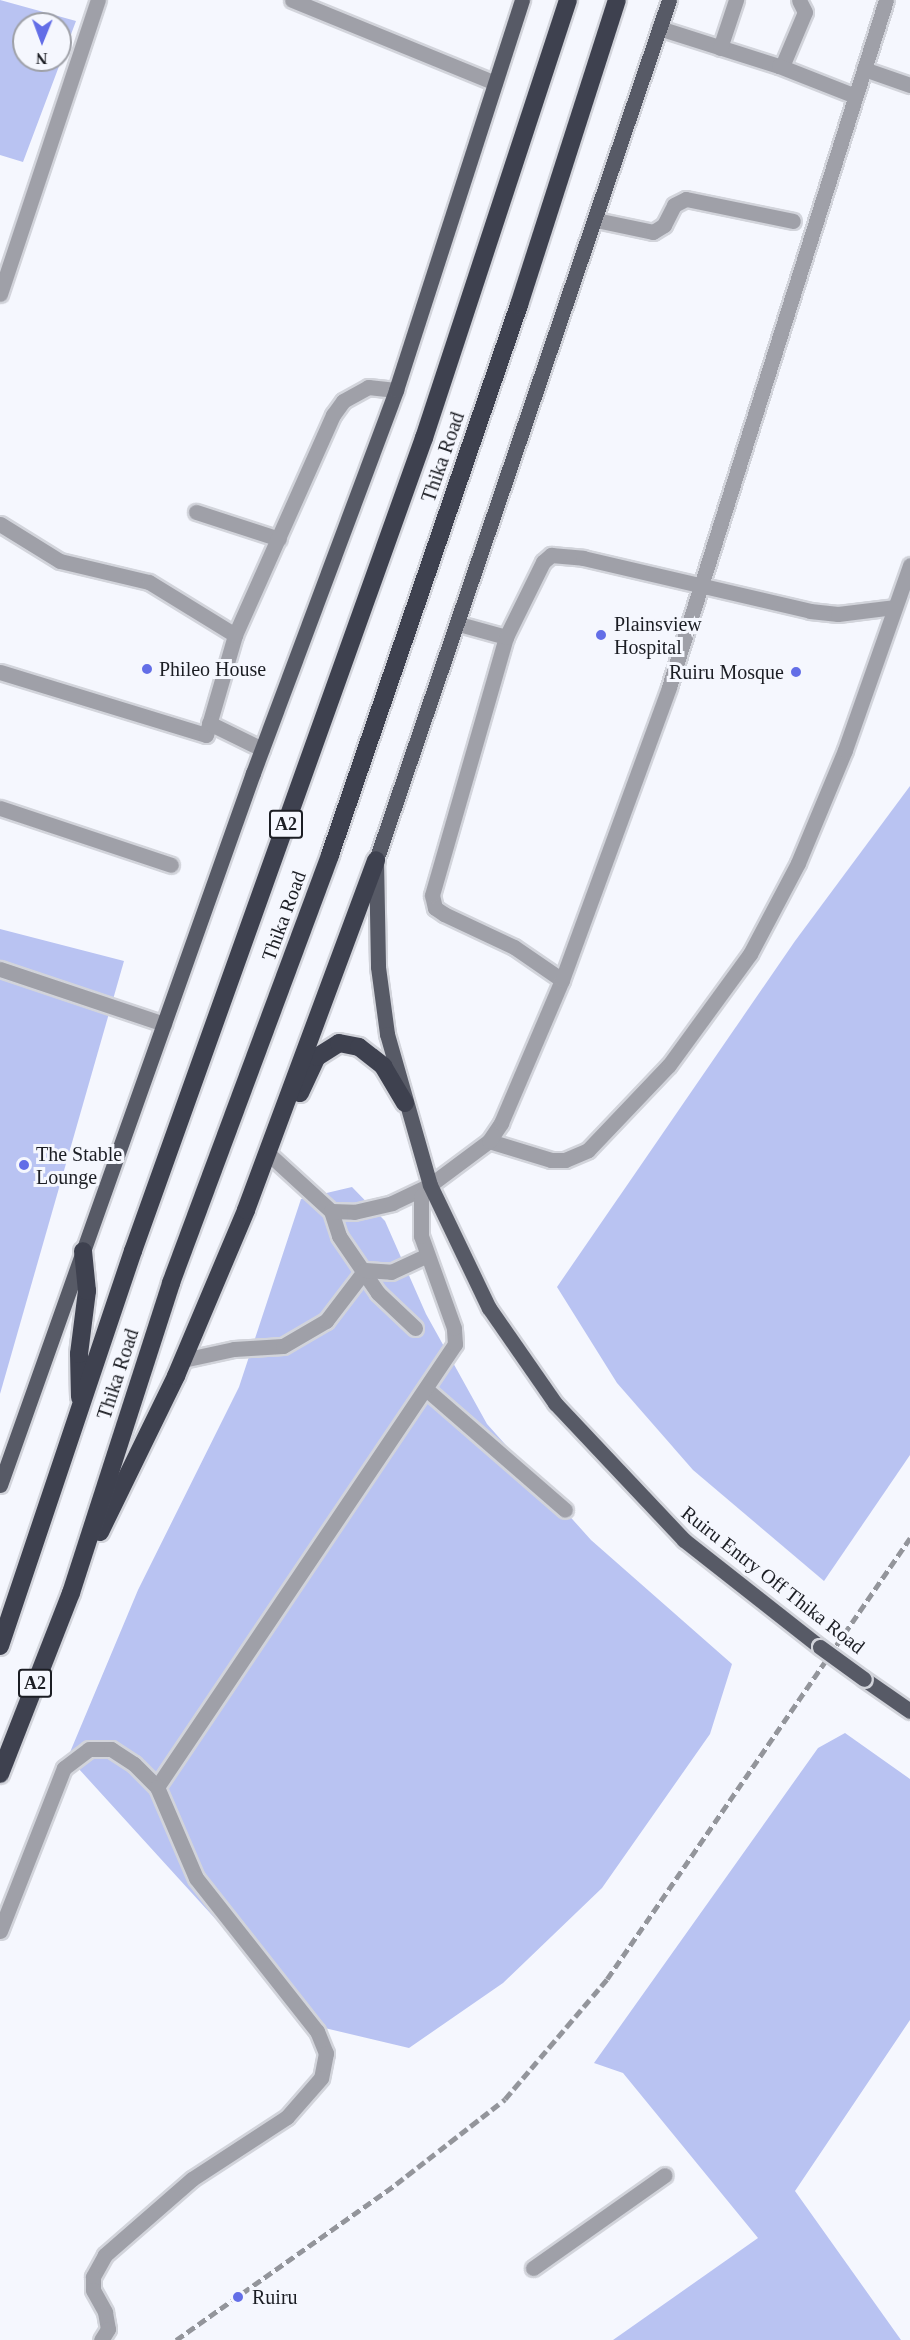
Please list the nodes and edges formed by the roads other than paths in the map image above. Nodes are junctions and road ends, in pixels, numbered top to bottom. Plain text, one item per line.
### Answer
1 (98, 0) edge
2 (292, 0) edge
3 (522, 0) edge
4 (568, 0) edge
5 (617, 0) edge
6 (669, 0) edge
7 (736, 0) edge
8 (799, 0) edge
9 (886, 0) edge
10 (659, 28) junction
11 (720, 48) junction
12 (778, 66) junction
13 (864, 69) junction
14 (495, 82) junction
15 (910, 85) edge
16 (855, 96) junction
17 (596, 220) junction
18 (793, 221) dead end
19 (0, 294) edge
20 (396, 390) junction
21 (196, 512) dead end
22 (0, 524) edge
23 (279, 539) junction
24 (910, 565) edge
25 (703, 584) junction
26 (894, 607) junction
27 (459, 624) junction
28 (235, 635) junction
29 (506, 638) junction
30 (0, 672) edge
31 (209, 723) junction
32 (262, 749) junction
33 (0, 808) edge
34 (376, 860) junction
35 (171, 865) dead end
36 (0, 969) edge
37 (562, 980) junction
38 (165, 1024) junction
39 (405, 1103) junction
40 (489, 1141) junction
41 (271, 1156) junction
42 (430, 1185) junction
43 (246, 1210) junction
44 (331, 1211) junction
45 (84, 1251) junction
46 (426, 1256) junction
47 (365, 1270) junction
48 (415, 1328) dead end
49 (183, 1360) junction
50 (426, 1389) junction
51 (81, 1408) junction
52 (0, 1485) edge
53 (564, 1510) dead end
54 (71, 1593) junction
55 (18, 1596) junction
56 (0, 1619) edge
57 (0, 1646) edge
58 (910, 1711) edge
59 (0, 1774) edge
60 (157, 1787) junction
61 (0, 1931) edge
62 (665, 2175) dead end
63 (533, 2268) dead end
64 (101, 2340) edge

1 - 19 street
2 - 14 street
3 - 14 main road
4 - 51 highway, Thika Road / A2
5 - 54 highway, Thika Road / A2
6 - 10 main road
7 - 11 street
8 - 12 street
9 - 13 street
10 - 11 street
10 - 17 main road
11 - 12 street
12 - 16 street
13 - 15 street
13 - 16 street
14 - 20 main road
16 - 25 street
17 - 18 street
17 - 27 main road
20 - 23 street
20 - 32 main road
21 - 23 street
22 - 28 street
23 - 28 street
24 - 26 street
25 - 26 street
25 - 29 street
25 - 37 street
26 - 40 street
27 - 29 street
27 - 34 main road
28 - 31 street
29 - 37 street
30 - 31 street
31 - 32 street
32 - 38 main road
33 - 35 street
34 - 39 main road, Ruiru Entry Off Thika Road
34 - 43 highway
36 - 38 street
37 - 40 street
38 - 45 main road
39 - 41 highway
39 - 42 main road, Ruiru Entry Off Thika Road
40 - 42 street
41 - 43 highway
41 - 44 street
42 - 44 street
42 - 46 street
42 - 58 main road, Ruiru Entry Off Thika Road, bridge
43 - 49 highway
44 - 47 street
45 - 51 highway
45 - 52 main road
46 - 47 street
46 - 50 street
47 - 48 street
47 - 49 street
49 - 54 highway
50 - 53 street
50 - 60 street
51 - 55 highway, Thika Road / A2
54 - 59 highway, Thika Road / A2
55 - 56 highway
55 - 57 highway, Thika Road / A2
60 - 61 street
60 - 64 street
62 - 63 street

